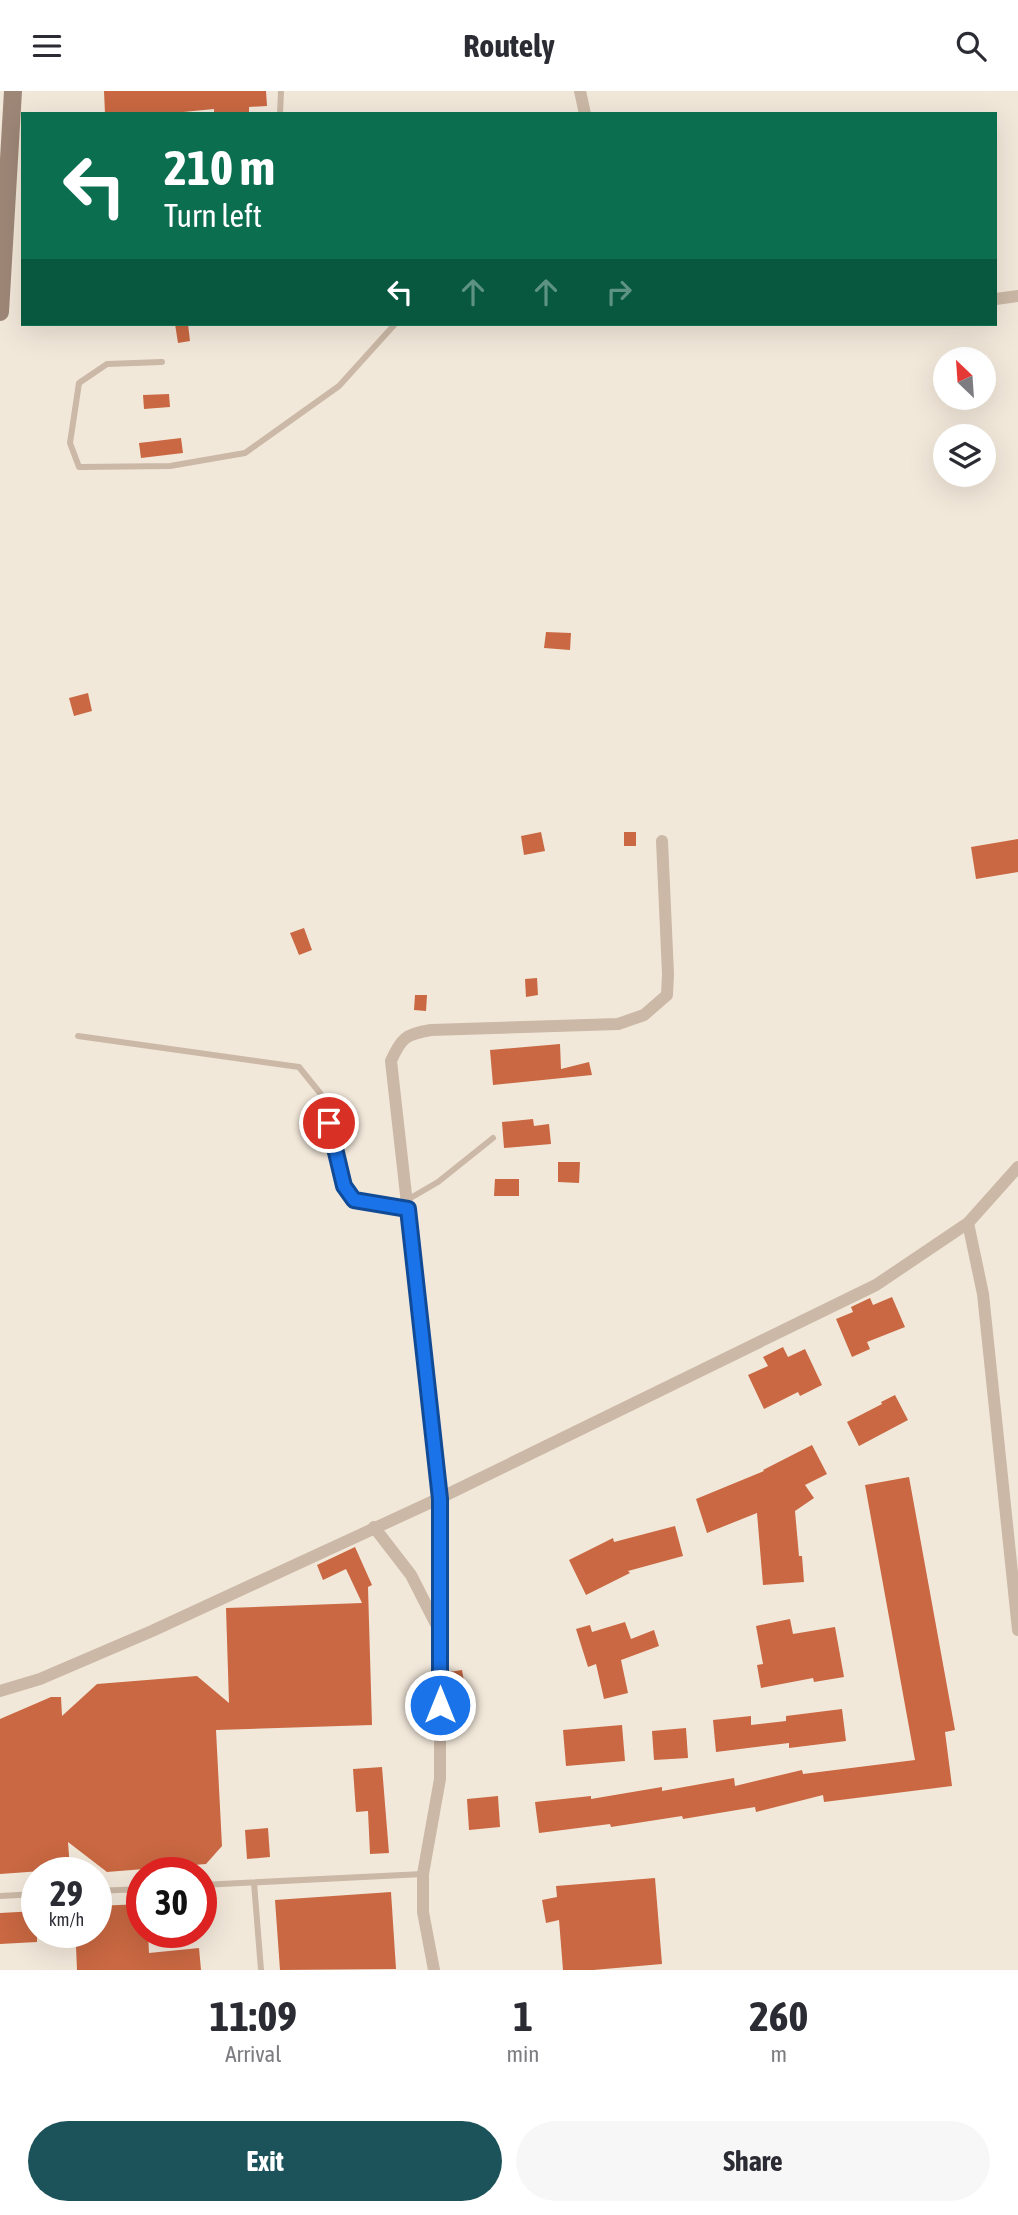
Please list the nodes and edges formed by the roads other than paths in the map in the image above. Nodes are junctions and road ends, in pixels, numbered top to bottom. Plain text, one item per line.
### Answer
1 (13, 91) edge
2 (281, 91) edge
3 (579, 91) edge
4 (280, 112) edge
5 (584, 112) edge
6 (1018, 296) edge
7 (997, 299) edge
8 (0, 312) edge
9 (393, 326) edge
10 (162, 362) dead end
11 (662, 841) dead end
12 (78, 1036) dead end
13 (493, 1137) dead end
14 (1018, 1167) edge
15 (407, 1205) junction
16 (968, 1223) junction
17 (440, 1499) junction
18 (374, 1527) junction
19 (1018, 1630) edge
20 (440, 1632) junction
21 (0, 1691) edge
22 (422, 1874) junction
23 (254, 1883) junction
24 (217, 1884) edge
25 (21, 1895) edge
26 (0, 1896) edge
27 (261, 1970) edge
28 (434, 1970) edge

1 - 8 main road
2 - 4 lane
3 - 5 street
6 - 7 street
9 - 10 lane
11 - 15 street
12 - 15 lane
13 - 15 lane
14 - 16 street
15 - 17 street
16 - 17 street
16 - 19 street
17 - 18 street
17 - 20 street
18 - 20 street
18 - 21 street
20 - 22 street
22 - 23 lane
22 - 28 street
23 - 24 lane
23 - 27 lane
25 - 26 lane

